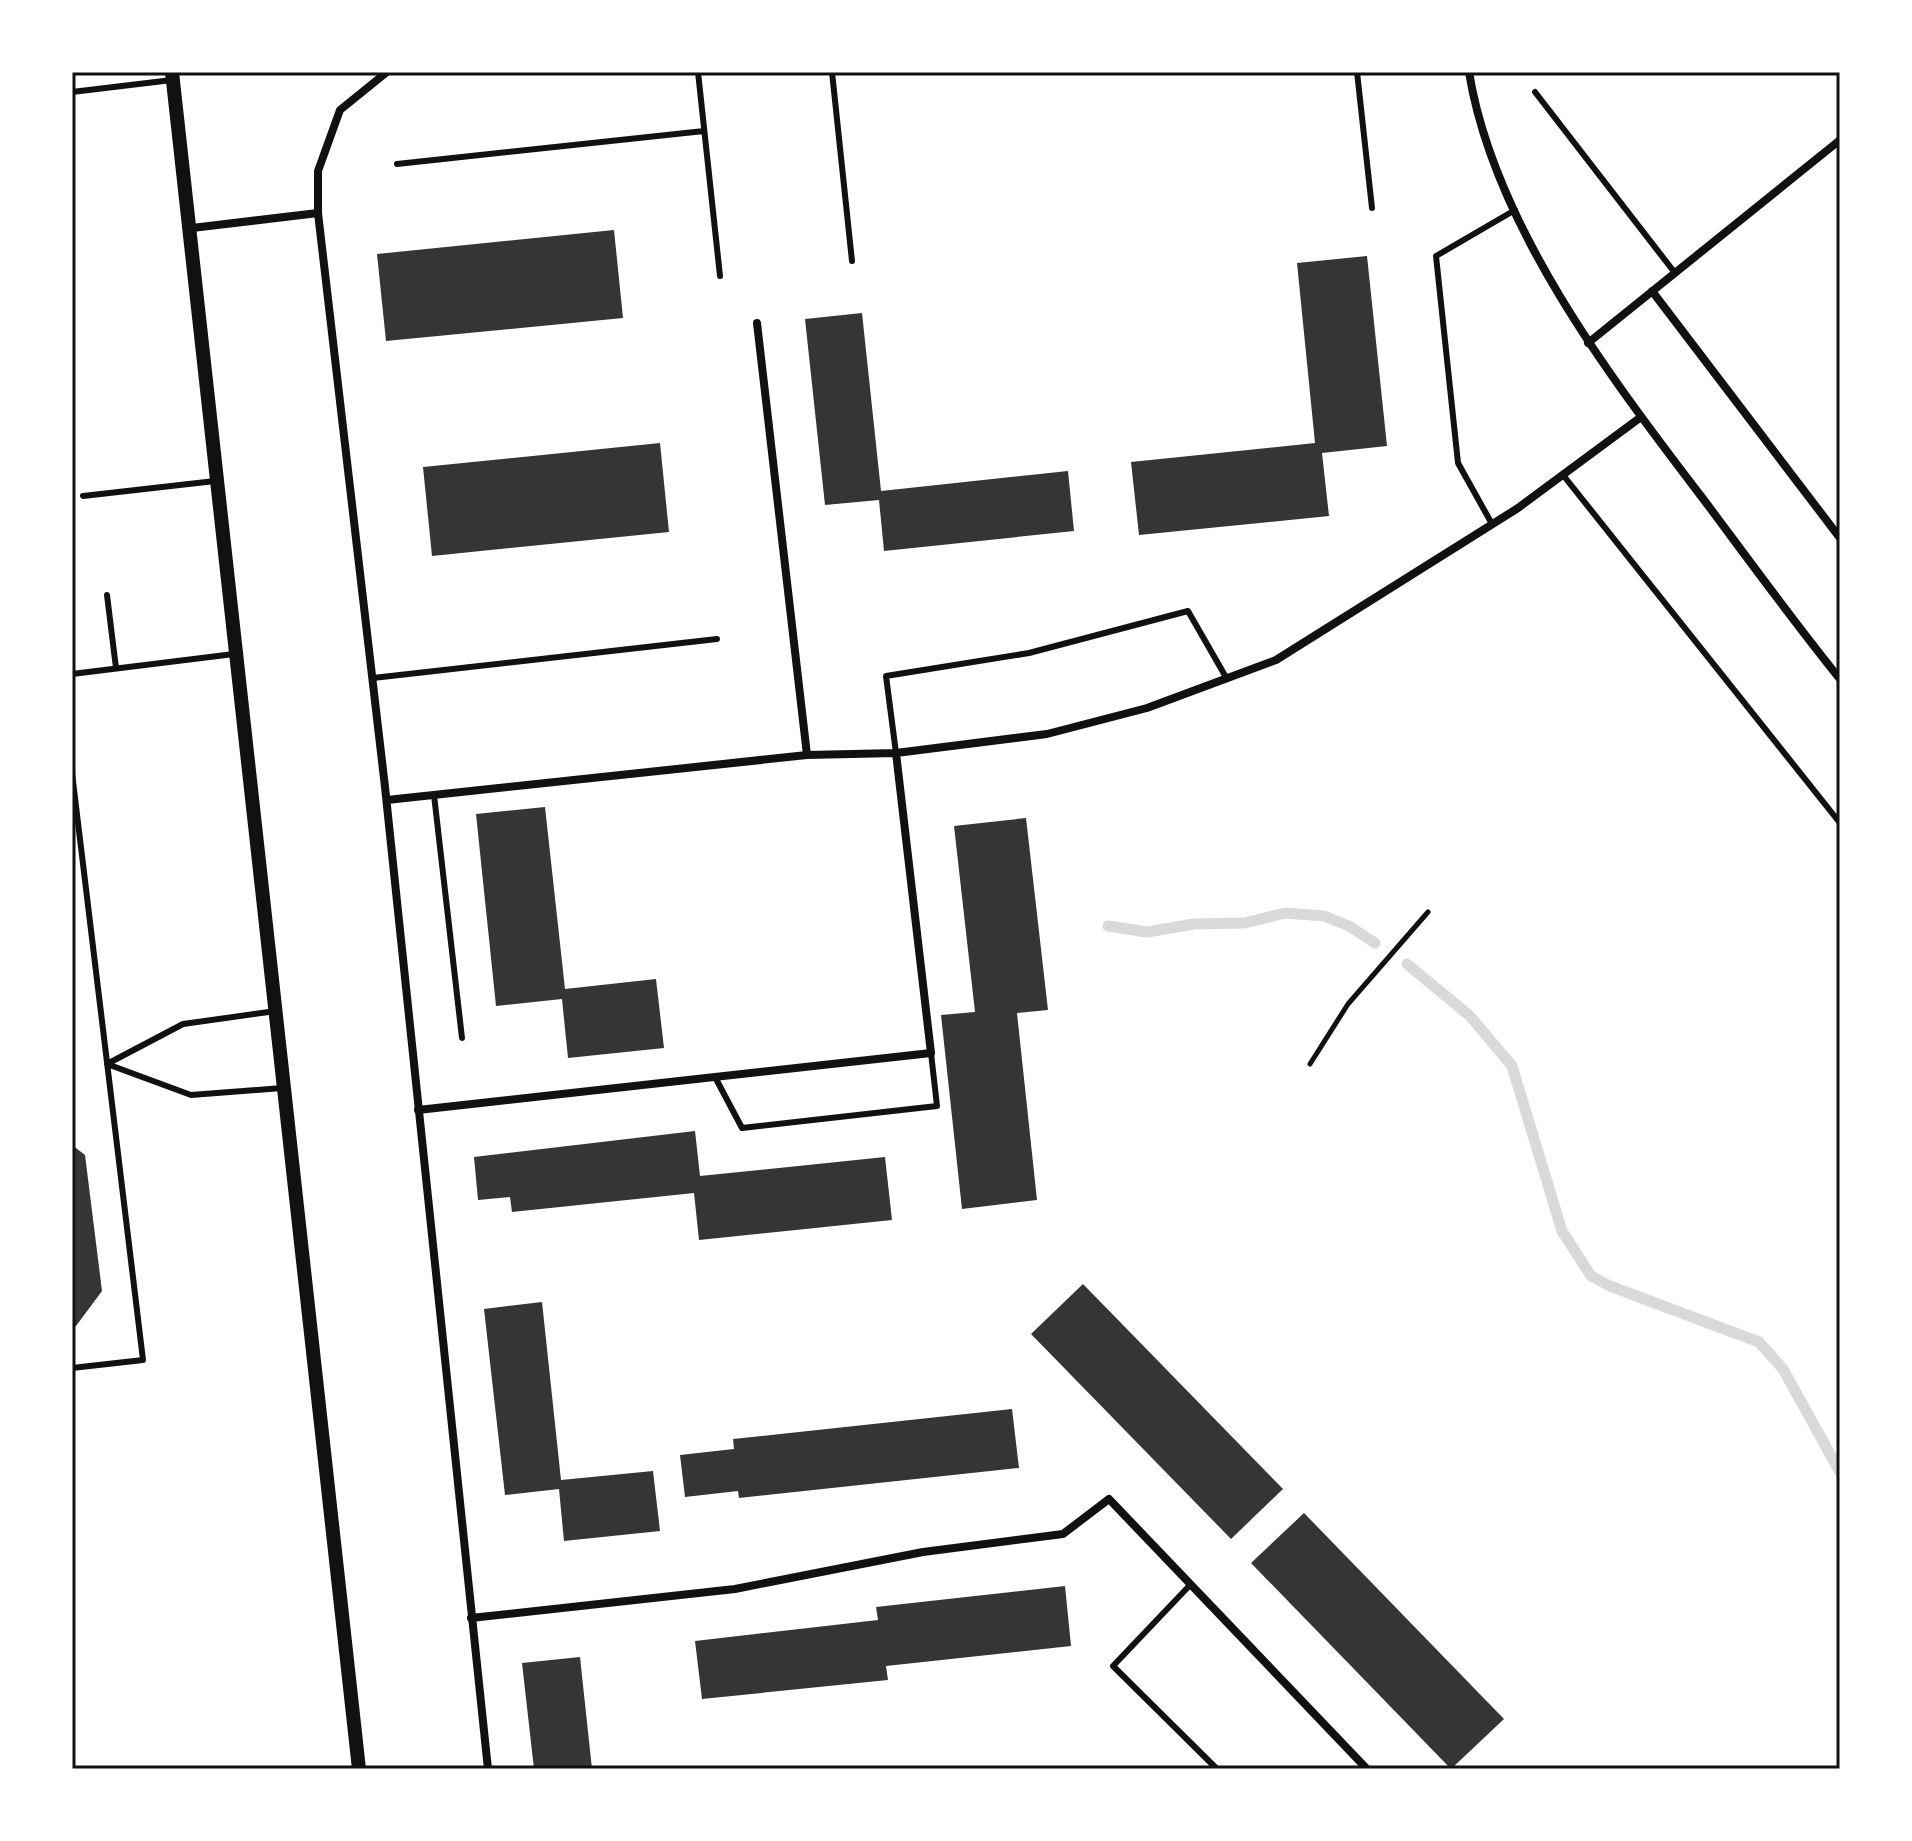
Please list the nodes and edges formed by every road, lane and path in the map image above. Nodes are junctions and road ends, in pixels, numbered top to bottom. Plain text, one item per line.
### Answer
1 (387, 72) edge
2 (698, 72) edge
3 (832, 72) edge
4 (1357, 72) edge
5 (1469, 72) edge
6 (173, 76) edge
7 (72, 92) edge
8 (1535, 92) dead end
9 (704, 131) junction
10 (1840, 140) edge
11 (397, 164) dead end
12 (1372, 208) dead end
13 (1515, 210) junction
14 (318, 213) junction
15 (192, 228) junction
16 (852, 261) dead end
17 (1675, 273) junction
18 (720, 276) dead end
19 (1652, 291) junction
20 (757, 323) dead end
21 (1588, 343) junction
22 (1641, 417) junction
23 (1563, 475) junction
24 (218, 480) junction
25 (83, 496) dead end
26 (1492, 524) junction
27 (1840, 538) edge
28 (107, 595) dead end
29 (717, 639) dead end
30 (237, 653) junction
31 (116, 668) junction
32 (1838, 672) edge
33 (72, 674) edge
34 (373, 678) junction
35 (1227, 679) junction
36 (896, 753) junction
37 (807, 755) junction
38 (72, 773) edge
39 (434, 795) junction
40 (387, 800) junction
41 (1840, 823) edge
42 (1428, 912) dead end
43 (276, 1011) junction
44 (462, 1038) dead end
45 (931, 1053) junction
46 (107, 1064) junction
47 (1310, 1064) dead end
48 (715, 1077) junction
49 (285, 1088) junction
50 (418, 1110) junction
51 (72, 1368) edge
52 (1191, 1584) junction
53 (471, 1618) junction
54 (359, 1769) edge
55 (488, 1769) edge
56 (1217, 1769) edge
57 (1367, 1769) edge

1 - 14 street
2 - 9 lane
3 - 16 lane
4 - 12 lane
5 - 13 street
6 - 7 lane
6 - 15 street
8 - 17 lane
9 - 11 lane
9 - 18 lane
10 - 17 street
13 - 21 street
13 - 26 lane
14 - 15 street
14 - 34 street
15 - 24 street
17 - 19 street
19 - 21 street
19 - 27 street
20 - 37 street
21 - 22 street
22 - 23 street
22 - 32 street
23 - 26 street
23 - 41 lane
24 - 25 lane
24 - 30 street
26 - 35 street
28 - 31 lane
29 - 34 lane
30 - 31 lane
30 - 43 street
31 - 33 lane
34 - 40 street
35 - 36 street
35 - 36 lane
36 - 37 street
36 - 45 street
37 - 39 street
38 - 46 lane
39 - 40 street
39 - 44 lane
40 - 50 street
42 - 47 path
43 - 46 lane
43 - 49 street
45 - 48 street
45 - 48 lane
46 - 49 lane
46 - 51 lane
48 - 50 street
49 - 54 street
50 - 53 street
52 - 53 street
52 - 56 lane
52 - 57 street
53 - 55 street

